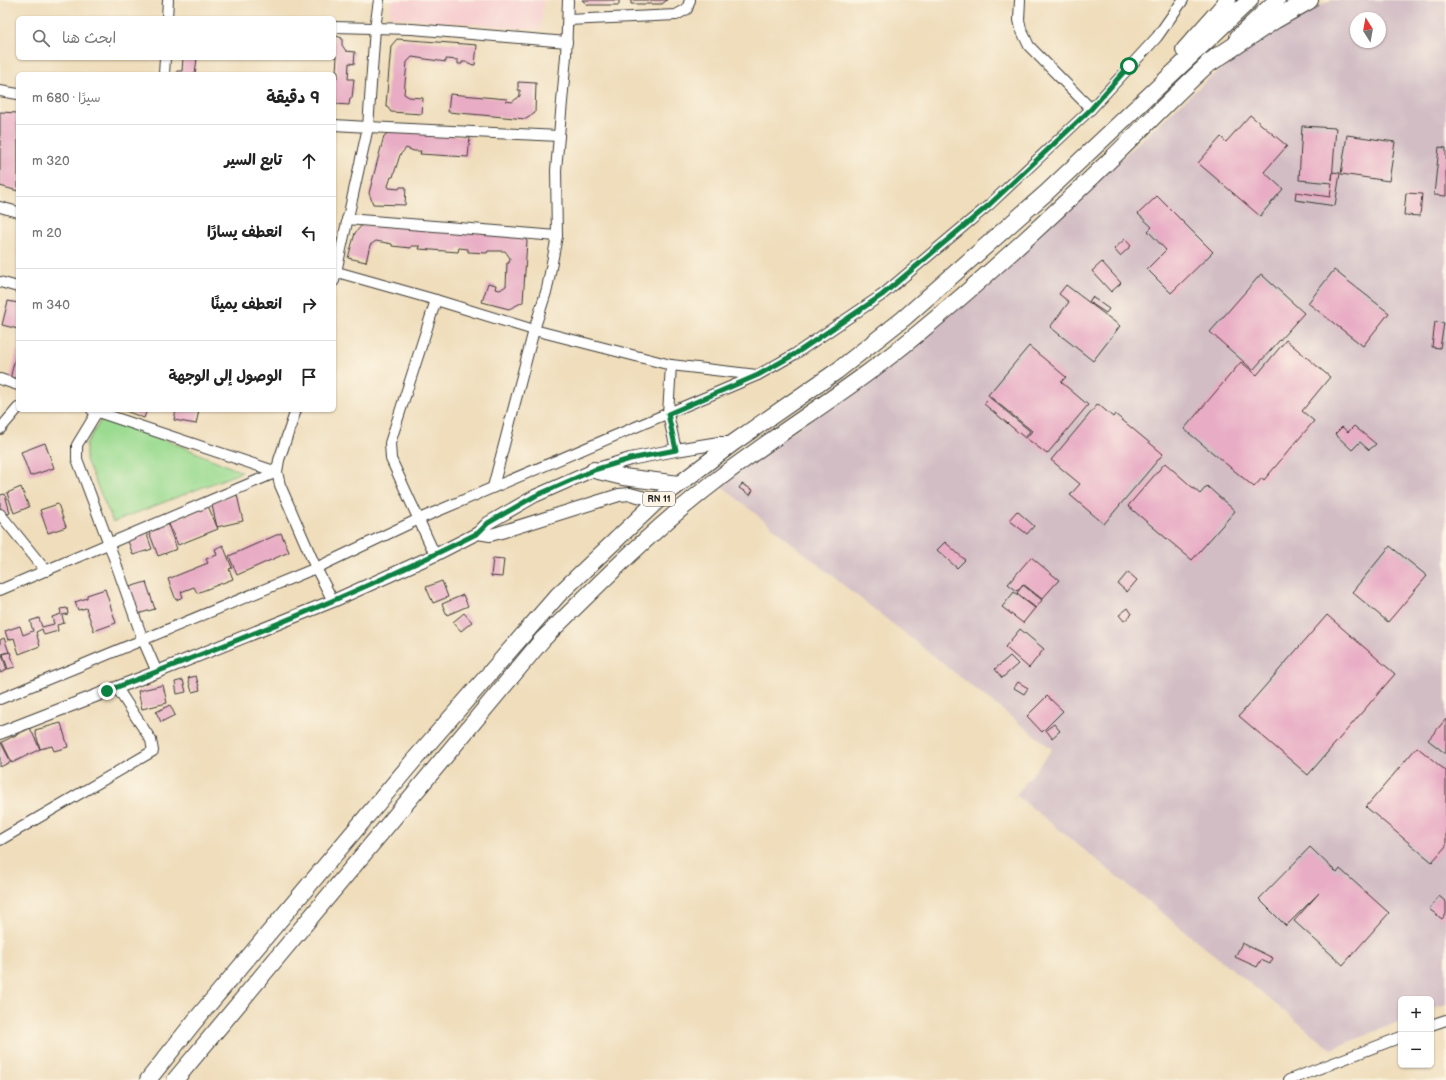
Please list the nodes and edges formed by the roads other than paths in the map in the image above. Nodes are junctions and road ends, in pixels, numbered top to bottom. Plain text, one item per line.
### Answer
1 (168, 0) edge
2 (378, 0) edge
3 (568, 0) edge
4 (690, 0) edge
5 (1020, 0) edge
6 (1183, 0) edge
7 (1228, 0) edge
8 (1250, 0) edge
9 (1277, 0) edge
10 (1309, 0) edge
11 (167, 16) edge
12 (568, 20) junction
13 (336, 27) edge
14 (375, 28) junction
15 (567, 42) junction
16 (165, 60) edge
17 (1209, 63) junction
18 (164, 72) edge
19 (0, 91) edge
20 (16, 94) edge
21 (1091, 109) junction
22 (1124, 120) junction
23 (336, 124) edge
24 (368, 127) junction
25 (559, 136) junction
26 (0, 207) edge
27 (16, 211) edge
28 (347, 219) junction
29 (557, 236) junction
30 (336, 272) edge
31 (336, 277) edge
32 (1, 283) edge
33 (16, 287) edge
34 (436, 300) junction
35 (534, 330) junction
36 (671, 366) junction
37 (758, 375) junction
38 (0, 379) edge
39 (16, 384) edge
40 (16, 410) edge
41 (94, 412) edge
42 (97, 412) edge
43 (295, 412) edge
44 (668, 414) junction
45 (0, 429) edge
46 (733, 443) junction
47 (676, 450) junction
48 (594, 470) junction
49 (277, 472) junction
50 (679, 484) junction
51 (493, 487) junction
52 (657, 501) junction
53 (0, 514) edge
54 (419, 519) junction
55 (478, 533) junction
56 (109, 544) junction
57 (435, 555) junction
58 (316, 568) junction
59 (46, 571) junction
60 (0, 590) edge
61 (333, 601) junction
62 (143, 640) junction
63 (157, 672) junction
64 (117, 688) junction
65 (0, 698) edge
66 (0, 733) edge
67 (0, 840) edge
68 (1446, 1020) edge
69 (1434, 1024) edge
70 (1398, 1038) edge
71 (148, 1080) edge
72 (175, 1080) edge
73 (1289, 1080) edge

1 - 11 street
2 - 14 street
3 - 12 street
4 - 12 street
5 - 21 street
6 - 21 street
7 - 22 highway
8 - 22 highway, RN 11
9 - 17 highway, RN 11
10 - 17 highway
12 - 15 street
13 - 14 street
14 - 15 street
14 - 24 street
15 - 25 street
16 - 18 street
17 - 72 highway, RN 11
19 - 20 street
21 - 37 street
22 - 46 highway, RN 11
23 - 24 street
24 - 25 street
24 - 28 street
25 - 29 street
26 - 27 street
28 - 29 street
28 - 30 street
29 - 35 street
31 - 34 street
32 - 33 street
34 - 35 street
34 - 54 street
35 - 36 street
35 - 51 street
36 - 37 street
36 - 44 street
37 - 44 street
38 - 39 street
40 - 45 street
41 - 56 street
42 - 49 street
43 - 49 street
44 - 47 street
44 - 51 street
46 - 47 street
46 - 50 highway, RN 11
47 - 48 street
48 - 50 highway
48 - 55 street
49 - 56 street
49 - 58 street
50 - 52 highway, RN 11
51 - 54 street
52 - 55 street
52 - 71 highway, RN 11
53 - 59 street
54 - 57 street
54 - 58 street
55 - 57 street
56 - 59 street
56 - 62 street
57 - 61 street
58 - 61 street
58 - 62 street
59 - 60 street
61 - 63 street
62 - 63 street
62 - 65 street
63 - 64 street
64 - 66 street
64 - 67 street
68 - 69 street
70 - 73 street

